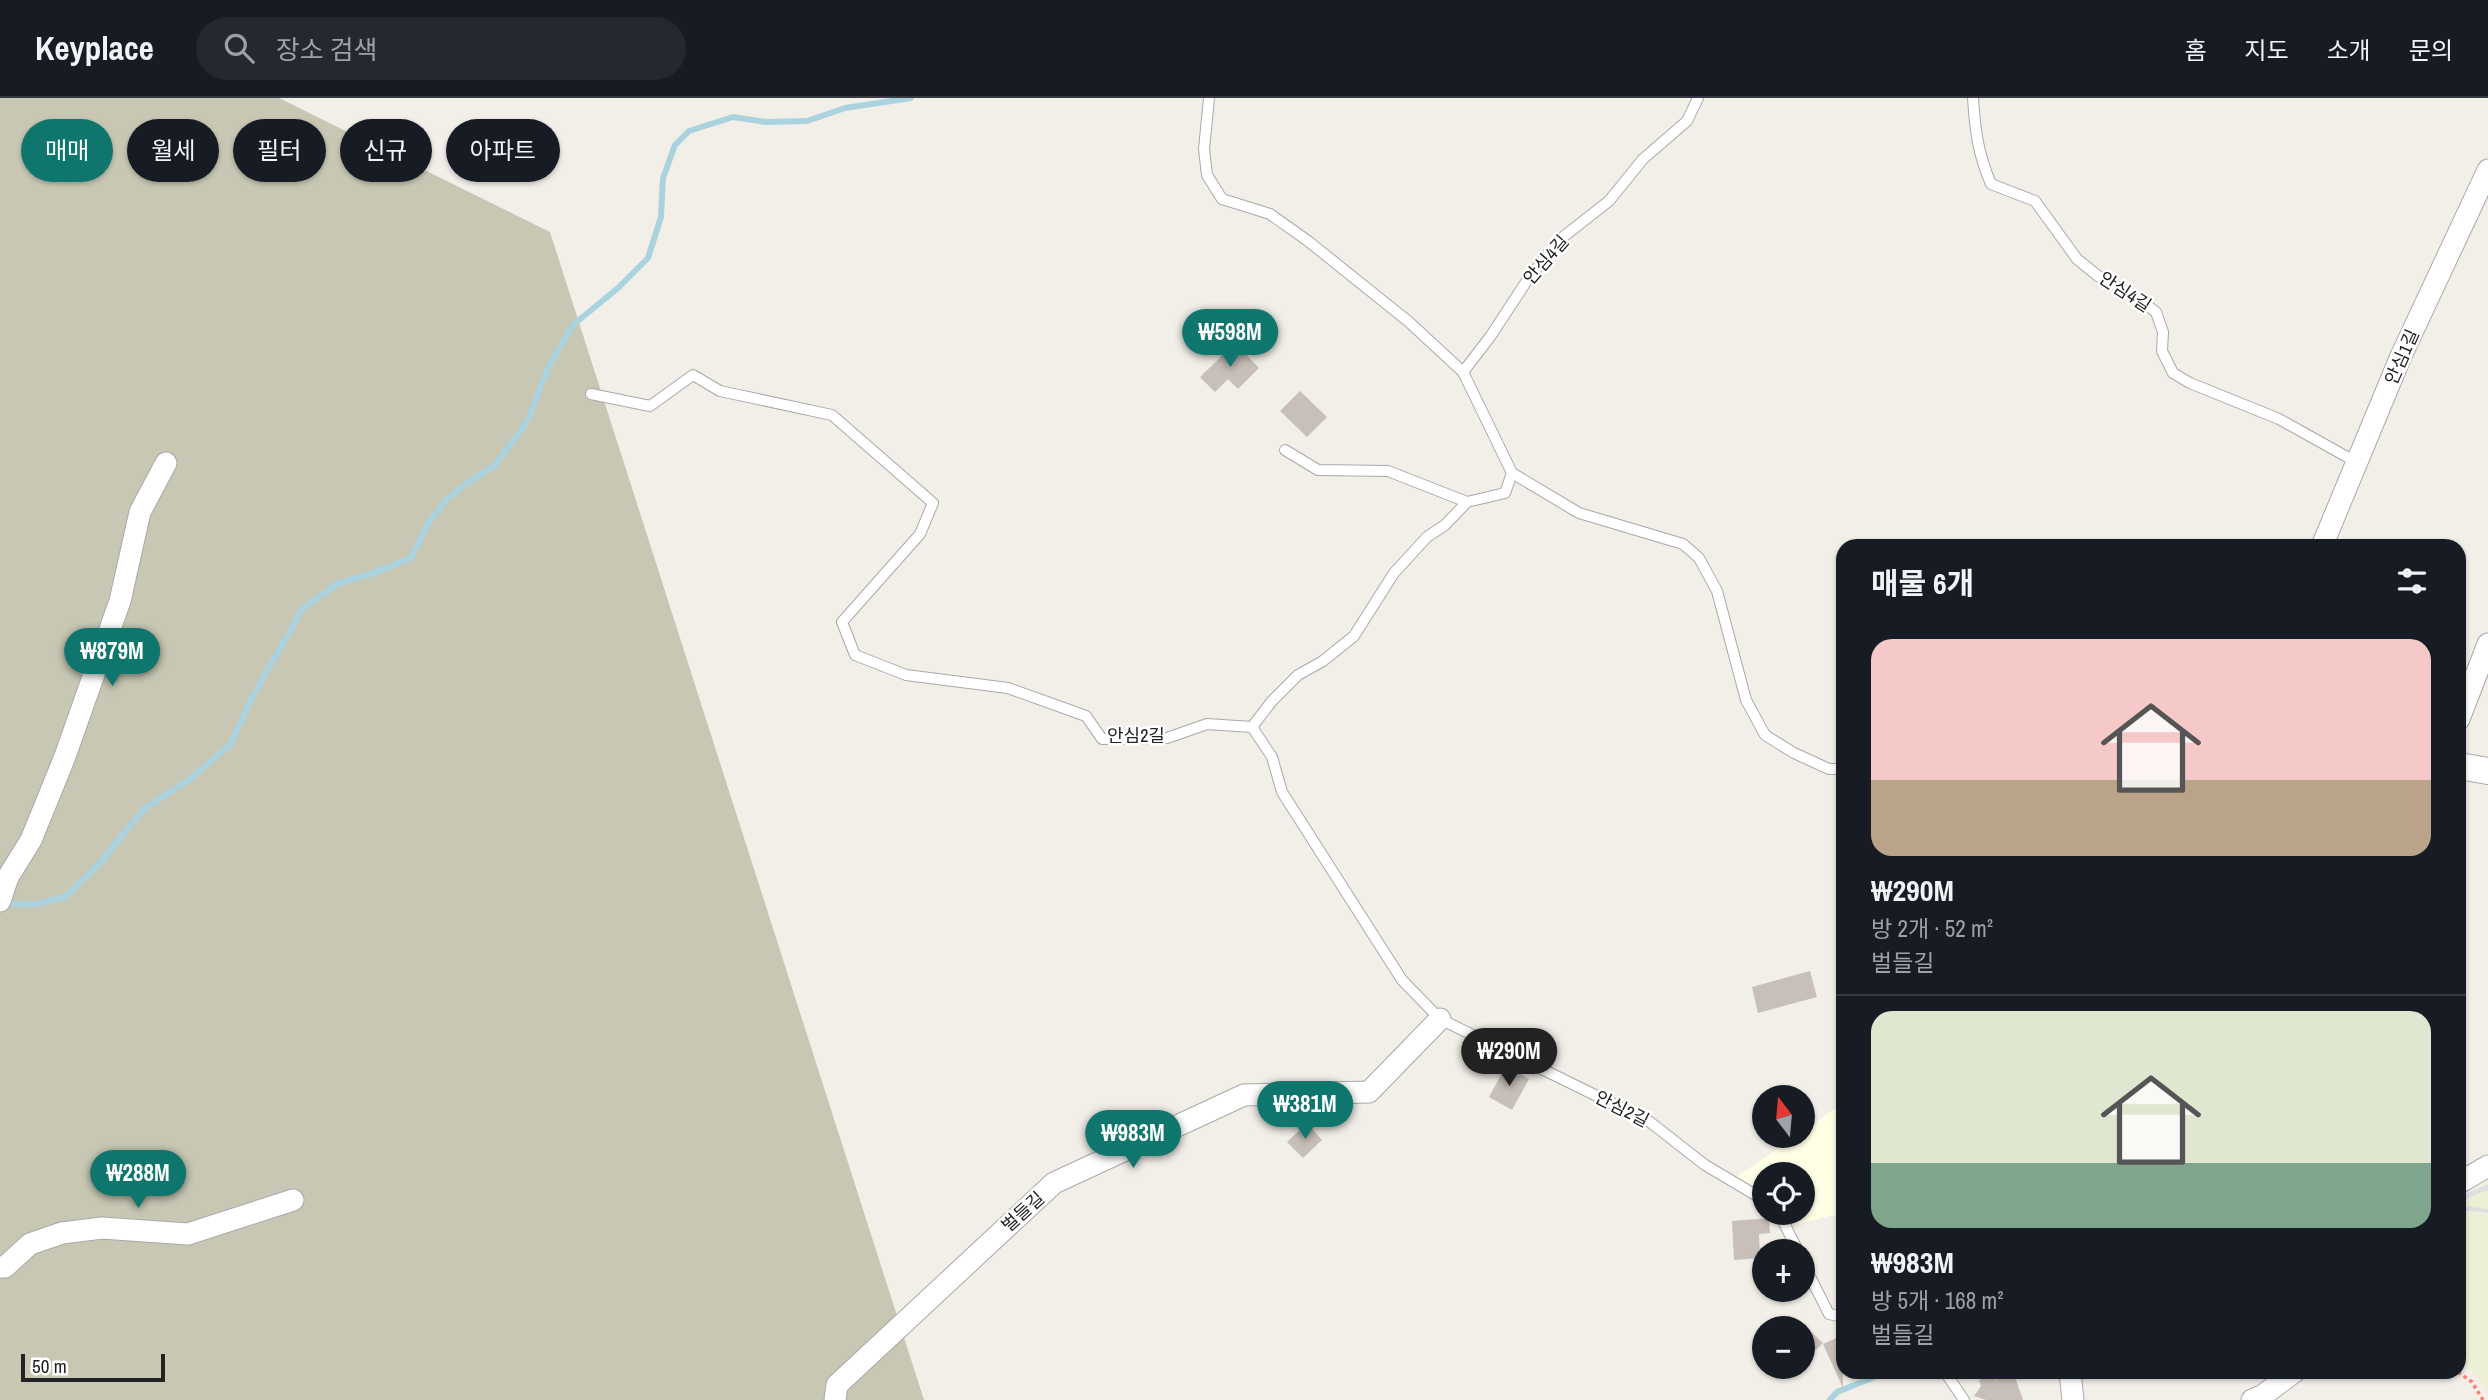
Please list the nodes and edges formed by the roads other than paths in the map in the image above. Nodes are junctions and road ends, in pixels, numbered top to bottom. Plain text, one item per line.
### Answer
1 (1209, 98) edge
2 (1698, 98) edge
3 (1973, 98) edge
4 (2488, 170) edge
5 (1463, 372) junction
6 (591, 394) dead end
7 (1285, 450) dead end
8 (166, 463) dead end
9 (2357, 463) junction
10 (1512, 473) junction
11 (1467, 502) junction
12 (2325, 539) edge
13 (2488, 644) edge
14 (2466, 701) edge
15 (1252, 727) junction
16 (2466, 767) edge
17 (1836, 769) edge
18 (2488, 771) edge
19 (2, 895) edge
20 (1440, 1020) junction
21 (2488, 1166) edge
22 (2466, 1179) edge
23 (1752, 1193) edge
24 (293, 1200) dead end
25 (0, 1267) edge
26 (1815, 1287) edge
27 (1836, 1316) edge
28 (1950, 1379) edge
29 (2071, 1379) edge
30 (2285, 1379) edge
31 (835, 1400) edge
32 (1964, 1400) edge
33 (2073, 1400) edge
34 (2252, 1400) edge

1 - 5 lane
2 - 5 lane, 안심4길
3 - 9 lane, 안심4길
4 - 9 street, 안심1길
5 - 10 lane
6 - 15 lane, 안심2길
7 - 11 lane
8 - 19 street
9 - 12 street, 안심1길
10 - 11 lane
10 - 17 lane
11 - 15 lane
13 - 14 street
15 - 20 lane, 안심2길
16 - 18 street
20 - 23 lane, 안심2길
20 - 31 street, 벌들길
21 - 22 street
24 - 25 street
26 - 27 lane
28 - 32 lane
29 - 33 street
30 - 34 street

